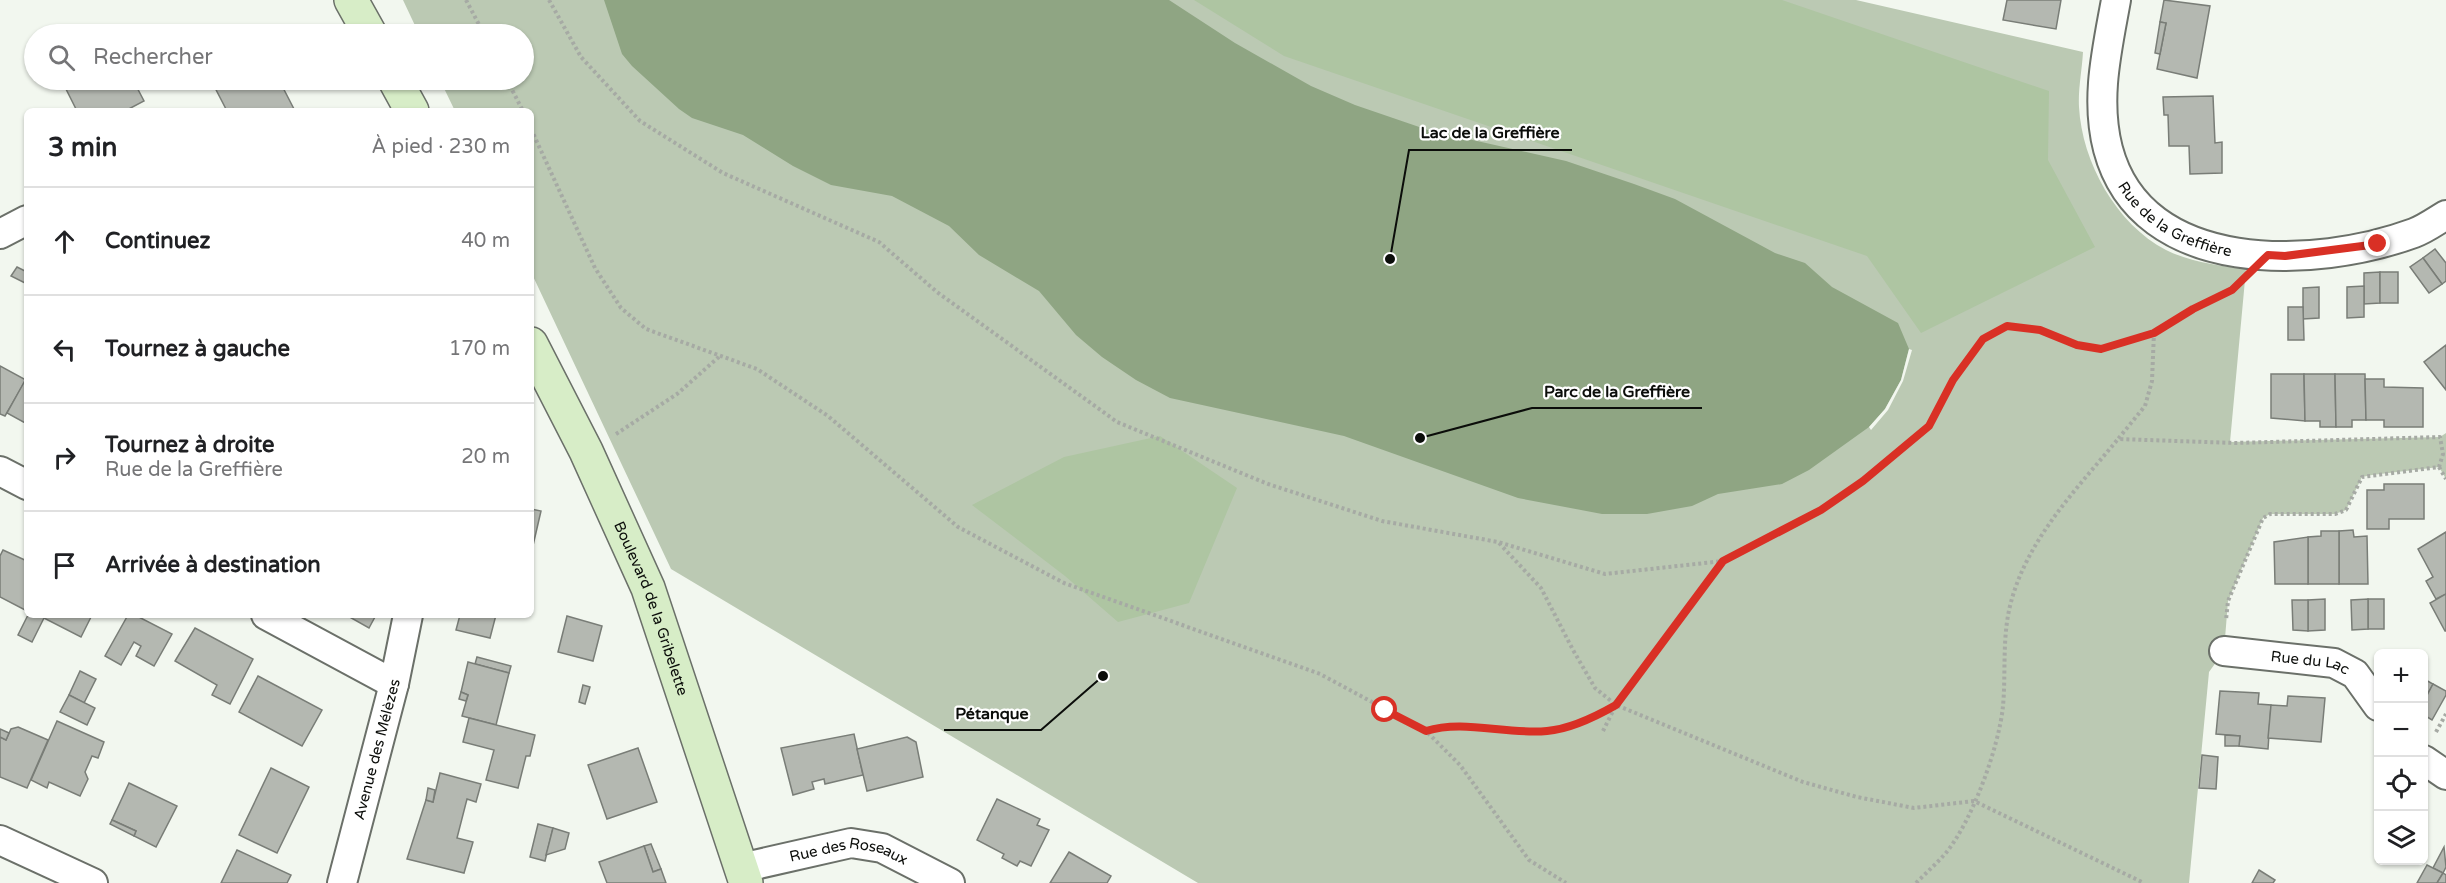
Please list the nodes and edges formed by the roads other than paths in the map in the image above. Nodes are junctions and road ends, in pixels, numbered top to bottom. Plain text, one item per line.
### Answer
1 (351, 0) edge
2 (366, 0) edge
3 (2116, 0) edge
4 (364, 24) edge
5 (377, 24) edge
6 (401, 90) edge
7 (405, 90) edge
8 (412, 108) edge
9 (413, 108) edge
10 (2446, 215) edge
11 (24, 222) edge
12 (0, 234) edge
13 (534, 350) edge
14 (0, 471) edge
15 (24, 483) edge
16 (272, 618) edge
17 (407, 618) edge
18 (2224, 651) road end
19 (394, 684) junction
20 (2377, 703) edge
21 (2428, 763) edge
22 (2446, 775) edge
23 (0, 840) edge
24 (744, 876) edge
25 (93, 883) edge
26 (342, 883) edge
27 (950, 883) edge

1 - 4 main road
2 - 5 main road
3 - 10 street, Rue de la Greffière
6 - 8 main road
7 - 9 main road
11 - 12 street
13 - 24 main road, Boulevard de la Gribelette
14 - 15 street
16 - 19 street
17 - 19 street, Avenue des Mélèzes
18 - 20 street, Rue du Lac
19 - 26 street, Avenue des Mélèzes
21 - 22 street
23 - 25 street
24 - 27 street, Rue des Roseaux

